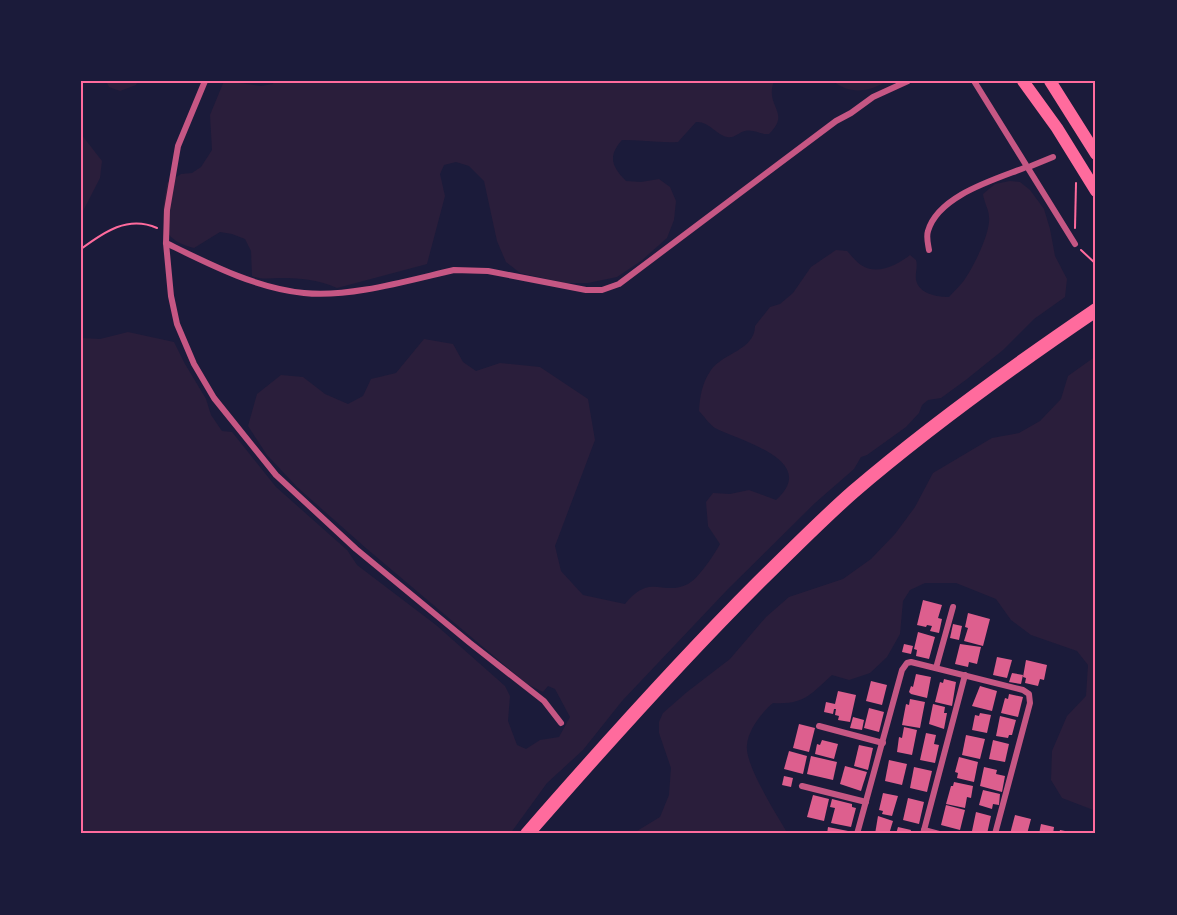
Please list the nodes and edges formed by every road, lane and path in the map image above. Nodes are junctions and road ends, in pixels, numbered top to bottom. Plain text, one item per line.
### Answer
1 (205, 81) edge
2 (908, 81) edge
3 (974, 81) edge
4 (1023, 81) edge
5 (1050, 81) edge
6 (1096, 154) edge
7 (1053, 157) dead end
8 (1071, 175) dead end
9 (1096, 191) edge
10 (166, 243) junction
11 (1075, 244) junction
12 (81, 249) edge
13 (929, 250) dead end
14 (1096, 264) edge
15 (1096, 310) edge
16 (953, 607) dead end
17 (936, 668) junction
18 (965, 675) junction
19 (561, 723) dead end
20 (819, 726) dead end
21 (883, 743) junction
22 (802, 786) dead end
23 (866, 802) junction
24 (923, 832) edge
25 (527, 834) edge
26 (857, 834) edge
27 (939, 834) edge
28 (995, 834) edge

1 - 10 street
2 - 10 street
3 - 11 street
4 - 9 highway
5 - 6 highway
7 - 13 street
8 - 11 path
10 - 12 path
10 - 19 street
11 - 14 path
15 - 25 highway
16 - 17 street
17 - 18 street
17 - 21 street
18 - 24 street
18 - 28 street
20 - 21 street
21 - 23 street
22 - 23 street
23 - 26 street
24 - 27 street

